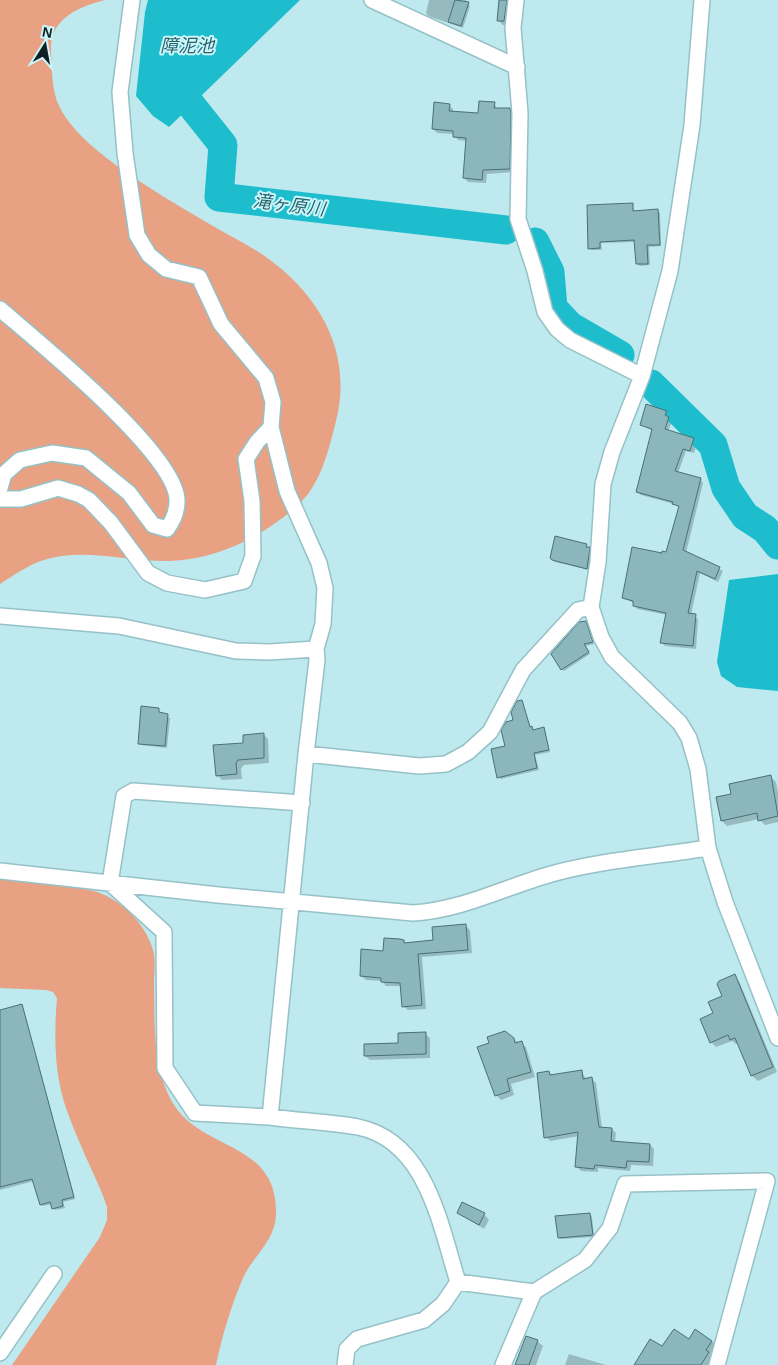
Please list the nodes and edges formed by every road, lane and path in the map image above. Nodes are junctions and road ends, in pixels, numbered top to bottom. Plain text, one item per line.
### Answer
1 (132, 0) edge
2 (372, 0) edge
3 (516, 0) edge
4 (702, 0) edge
5 (517, 67) junction
6 (0, 309) edge
7 (642, 376) junction
8 (271, 427) junction
9 (0, 488) edge
10 (0, 499) edge
11 (592, 606) junction
12 (0, 616) edge
13 (316, 648) junction
14 (306, 754) junction
15 (302, 803) junction
16 (708, 848) junction
17 (0, 871) edge
18 (110, 883) junction
19 (292, 902) junction
20 (778, 1038) edge
21 (270, 1117) junction
22 (772, 1179) edge
23 (54, 1274) dead end
24 (458, 1282) junction
25 (534, 1292) junction
26 (0, 1353) edge
27 (345, 1365) edge
28 (503, 1365) edge
29 (717, 1365) edge

1 - 8 street
2 - 5 street
3 - 5 street
4 - 7 street
5 - 7 street
6 - 9 street
7 - 11 street
8 - 10 street
8 - 13 street
11 - 14 street
11 - 16 street
12 - 13 street
13 - 14 street
14 - 15 street
15 - 18 street
15 - 19 street
16 - 19 street
16 - 20 street
17 - 18 street
18 - 19 street
18 - 21 street
19 - 21 street
21 - 24 street
22 - 25 street
22 - 29 street
23 - 26 street
24 - 25 street
24 - 27 street
25 - 28 street

